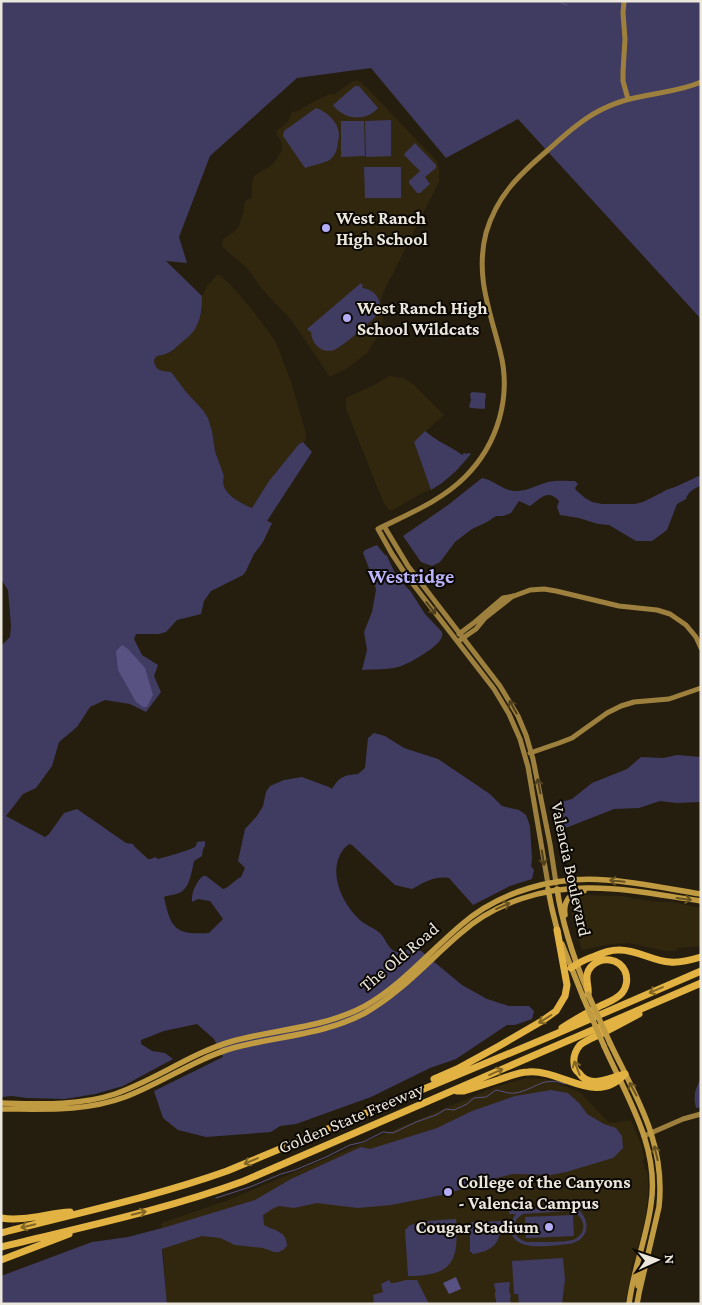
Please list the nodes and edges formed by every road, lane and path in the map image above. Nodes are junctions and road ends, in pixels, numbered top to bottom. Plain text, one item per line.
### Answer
1 (624, 1) edge
2 (701, 82) edge
3 (628, 99) junction
4 (384, 526) junction
5 (461, 636) junction
6 (456, 640) junction
7 (701, 648) edge
8 (701, 688) edge
9 (532, 752) junction
10 (525, 754) junction
11 (556, 883) junction
12 (548, 884) junction
13 (602, 889) junction
14 (557, 890) junction
15 (549, 892) junction
16 (701, 894) edge
17 (701, 901) edge
18 (566, 929) junction
19 (557, 930) junction
20 (455, 934) junction
21 (701, 957) edge
22 (574, 966) junction
23 (701, 971) edge
24 (701, 983) edge
25 (586, 996) junction
26 (672, 996) junction
27 (551, 1036) junction
28 (607, 1044) junction
29 (625, 1074) junction
30 (619, 1078) junction
31 (451, 1092) junction
32 (409, 1094) junction
33 (1, 1103) edge
34 (1, 1109) edge
35 (701, 1114) edge
36 (652, 1133) junction
37 (644, 1136) junction
38 (651, 1164) junction
39 (88, 1210) junction
40 (1, 1218) edge
41 (656, 1222) junction
42 (92, 1225) junction
43 (1, 1232) edge
44 (1, 1247) edge
45 (1, 1260) edge
46 (637, 1265) junction
47 (639, 1293) junction
48 (629, 1304) edge
49 (637, 1304) edge

1 - 3 street
2 - 3 street
3 - 4 street
4 - 5 street, Valencia Boulevard
4 -> 6 street, Valencia Boulevard
5 - 6 street
5 - 7 street
9 -> 5 street, Valencia Boulevard
6 - 10 street, Valencia Boulevard
8 - 9 street
9 - 10 street
11 -> 9 street, Valencia Boulevard
10 -> 12 street, Valencia Boulevard
11 - 12 main road, The Old Road
11 - 14 main road, Valencia Boulevard
16 -> 11 main road, The Old Road
12 - 15 main road, Valencia Boulevard
12 - 20 main road, The Old Road
13 - 14 main road, The Old Road
13 -> 17 main road, The Old Road
13 - 18 main road
14 - 15 main road, The Old Road
14 - 18 main road, Valencia Boulevard
15 - 19 main road, Valencia Boulevard
20 -> 15 main road, The Old Road
18 - 22 main road, Valencia Boulevard
19 - 22 main road, Valencia Boulevard
19 -> 32 highway
20 - 33 main road, The Old Road
20 - 34 main road, The Old Road
21 - 22 highway
22 - 25 main road, Valencia Boulevard
23 -> 27 highway, Golden State Freeway
24 - 26 highway, Golden State Freeway
25 - 27 highway
25 - 28 main road, Valencia Boulevard, bridge
30 -> 26 highway
31 -> 26 highway, Golden State Freeway
27 - 32 highway, Golden State Freeway
28 - 29 main road, Valencia Boulevard
28 - 30 main road, Valencia Boulevard
29 - 30 highway
36 -> 29 main road, Valencia Boulevard
30 - 31 highway
30 - 37 main road, Valencia Boulevard
42 -> 31 highway, Golden State Freeway
32 -> 39 highway, Golden State Freeway
35 - 36 street
36 - 37 street
41 -> 36 main road, Valencia Boulevard
37 - 38 main road, Valencia Boulevard
38 - 41 main road
38 - 46 main road, Valencia Boulevard
39 - 40 highway
39 -> 43 highway, Golden State Freeway
41 - 47 main road, Valencia Boulevard
42 - 44 highway, Golden State Freeway
42 - 45 highway
46 - 47 main road
46 - 48 main road, Valencia Boulevard
47 - 49 main road, Valencia Boulevard

